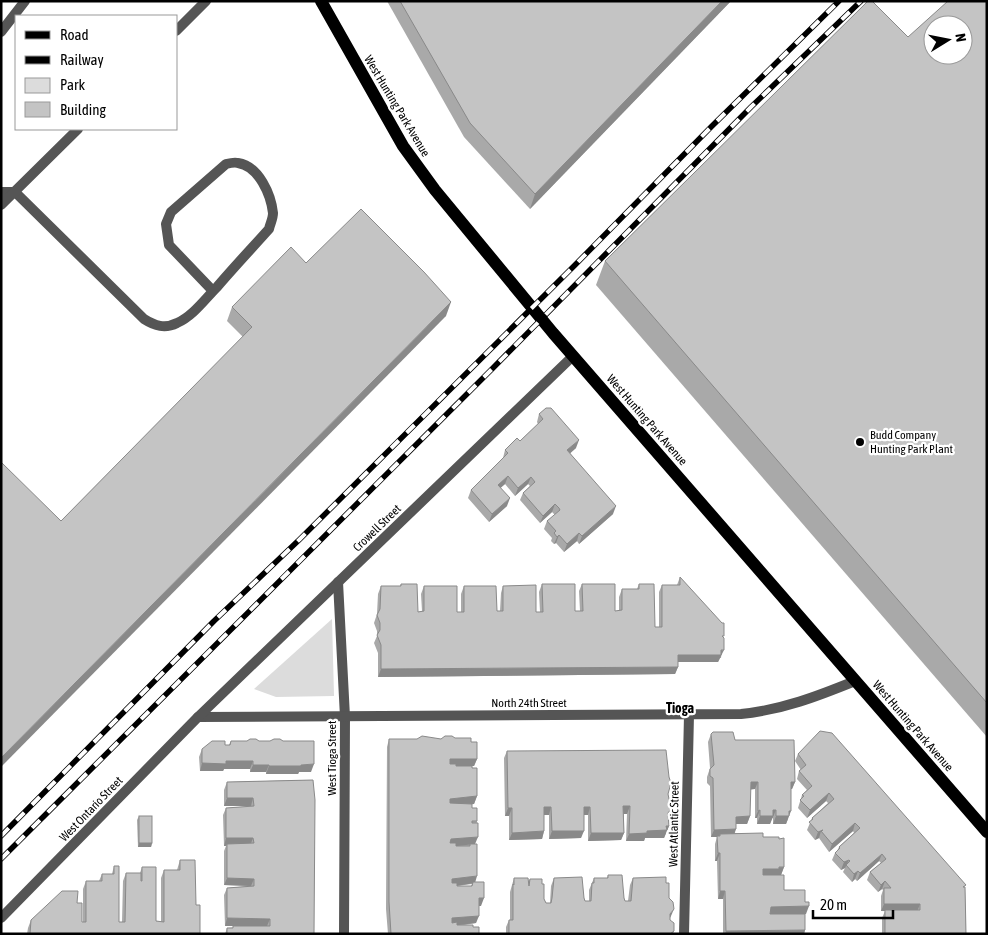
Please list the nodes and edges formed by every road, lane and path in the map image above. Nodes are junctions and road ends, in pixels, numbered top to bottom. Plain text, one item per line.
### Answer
1 (26, 1) edge
2 (206, 1) edge
3 (321, 1) edge
4 (178, 29) edge
5 (1, 32) edge
6 (77, 130) edge
7 (1, 192) edge
8 (14, 192) junction
9 (1, 205) edge
10 (213, 290) junction
11 (573, 356) junction
12 (338, 582) junction
13 (856, 681) junction
14 (689, 715) junction
15 (345, 717) junction
16 (198, 718) junction
17 (987, 832) edge
18 (1, 918) edge
19 (344, 934) edge
20 (684, 934) edge

1 - 5 street
2 - 4 street
3 - 11 main road, West Hunting Park Avenue
6 - 8 street
7 - 8 street
8 - 9 street
8 - 10 street
10 - 10 street
11 - 12 street, Crowell Street
11 - 13 main road, West Hunting Park Avenue
12 - 15 street, West Tioga Street
12 - 16 street, Crowell Street
13 - 14 street, North 24th Street
13 - 17 main road, West Hunting Park Avenue
14 - 15 street, North 24th Street
14 - 20 street, West Atlantic Street
15 - 16 street, North 24th Street
15 - 19 street, West Tioga Street
16 - 18 street, West Ontario Street

